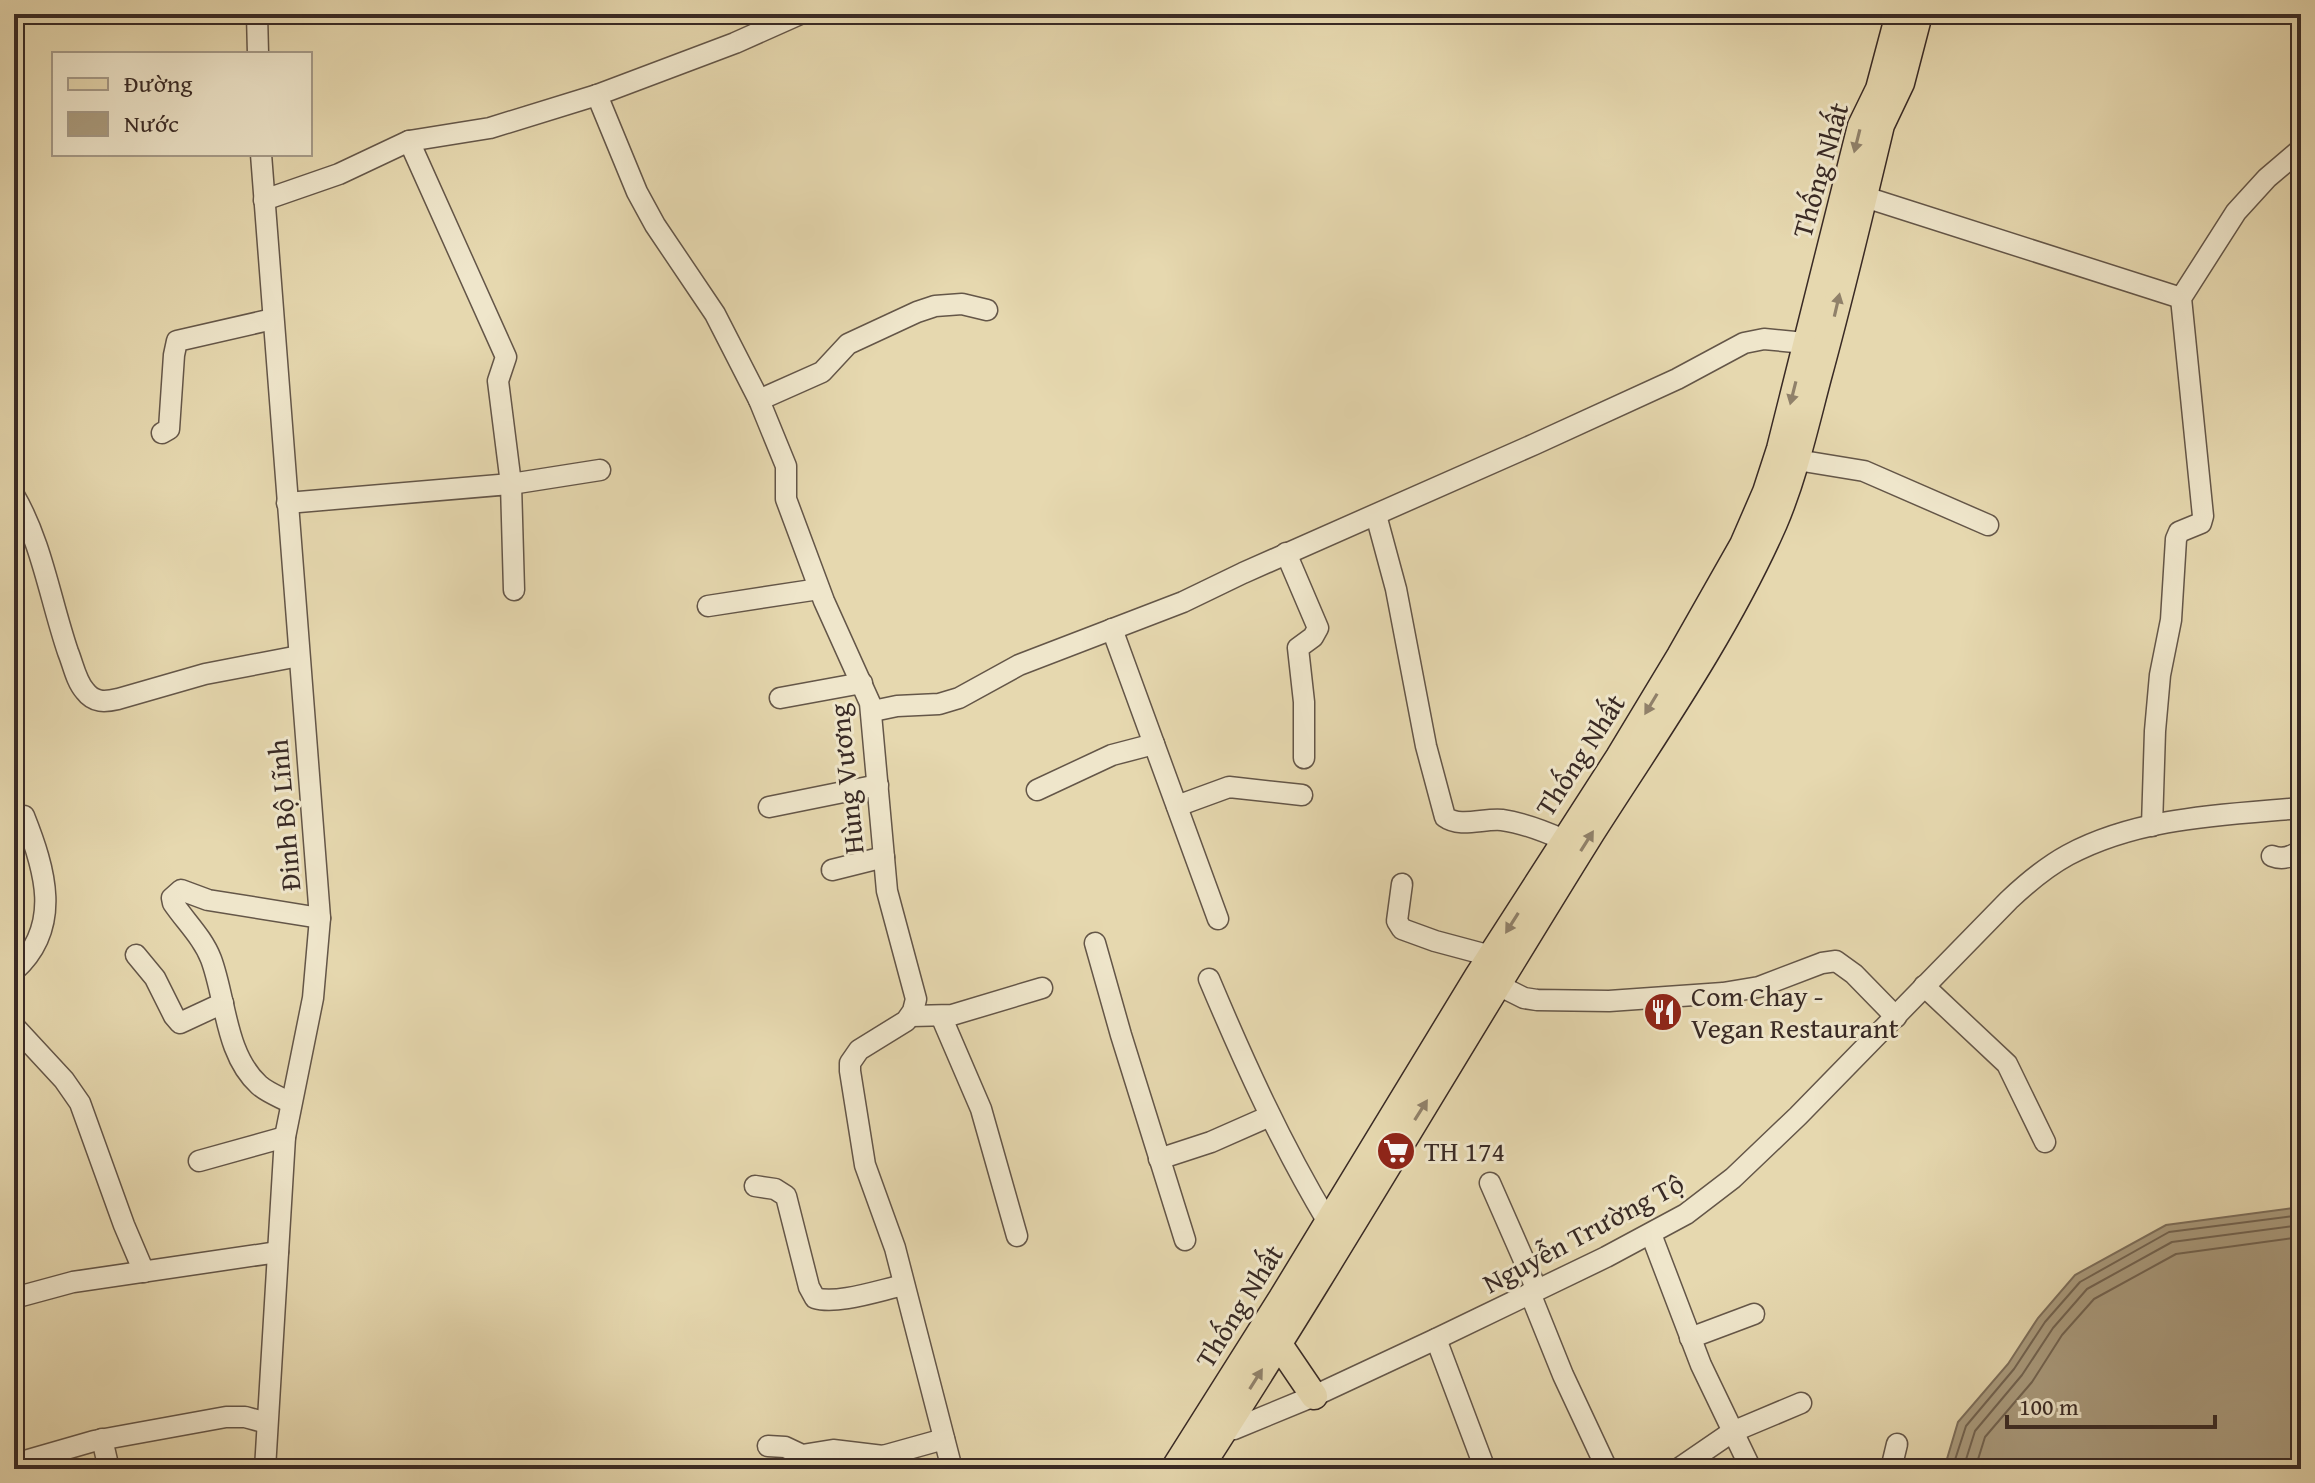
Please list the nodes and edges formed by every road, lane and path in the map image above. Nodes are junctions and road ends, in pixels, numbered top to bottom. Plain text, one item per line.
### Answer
1 (257, 14) edge
2 (800, 14) edge
3 (1899, 14) edge
4 (1919, 14) edge
5 (258, 52) edge
6 (597, 95) junction
7 (409, 141) junction
8 (2301, 149) edge
9 (261, 156) edge
10 (1865, 197) junction
11 (264, 200) junction
12 (1848, 222) junction
13 (2181, 298) junction
14 (987, 310) dead end
15 (273, 319) junction
16 (1805, 343) junction
17 (759, 400) junction
18 (162, 433) dead end
19 (1797, 460) junction
20 (600, 470) dead end
21 (511, 484) junction
22 (14, 495) edge
23 (287, 503) junction
24 (1376, 515) junction
25 (1988, 525) dead end
26 (1286, 553) junction
27 (819, 589) junction
28 (514, 590) dead end
29 (708, 606) dead end
30 (1112, 629) junction
31 (299, 656) junction
32 (862, 683) junction
33 (780, 698) dead end
34 (873, 711) junction
35 (1154, 744) junction
36 (1304, 758) dead end
37 (878, 785) junction
38 (1037, 790) dead end
39 (1302, 795) dead end
40 (1177, 806) junction
41 (769, 807) dead end
42 (2301, 808) edge
43 (24, 816) dead end
44 (2152, 826) junction
45 (1564, 840) junction
46 (2301, 850) edge
47 (2272, 856) dead end
48 (884, 857) junction
49 (832, 870) dead end
50 (1402, 884) dead end
51 (320, 918) junction
52 (1218, 919) dead end
53 (1095, 943) dead end
54 (136, 955) dead end
55 (1491, 956) junction
56 (14, 971) edge
57 (1209, 979) dead end
58 (1498, 985) junction
59 (1924, 986) junction
60 (1042, 988) dead end
61 (223, 1003) junction
62 (911, 1016) junction
63 (941, 1016) junction
64 (1896, 1017) junction
65 (1465, 1019) junction
66 (14, 1026) edge
67 (291, 1103) junction
68 (1270, 1116) junction
69 (285, 1137) junction
70 (2045, 1142) dead end
71 (1159, 1159) junction
72 (199, 1161) dead end
73 (1490, 1183) dead end
74 (755, 1186) dead end
75 (1328, 1222) junction
76 (1651, 1234) junction
77 (1017, 1236) dead end
78 (1185, 1240) dead end
79 (278, 1252) junction
80 (144, 1272) junction
81 (904, 1285) junction
82 (1534, 1292) junction
83 (14, 1298) edge
84 (1754, 1314) dead end
85 (1271, 1336) junction
86 (1690, 1338) junction
87 (1436, 1339) junction
88 (1314, 1396) junction
89 (1801, 1403) dead end
90 (267, 1423) junction
91 (1215, 1425) junction
92 (1732, 1432) junction
93 (102, 1439) junction
94 (944, 1439) junction
95 (1897, 1444) dead end
96 (768, 1446) dead end
97 (14, 1464) edge
98 (109, 1469) edge
99 (265, 1469) edge
100 (952, 1469) edge
101 (1174, 1469) edge
102 (1199, 1469) edge
103 (1485, 1469) edge
104 (1607, 1469) edge
105 (1678, 1469) edge
106 (1751, 1469) edge
107 (1891, 1469) edge

1 - 5 street
2 - 6 street
3 -> 12 main road, Thống Nhất
4 - 10 main road, Thống Nhất
6 - 7 street
6 - 17 street, Hùng Vương
7 - 11 street
7 - 21 street
8 - 13 street
9 - 11 street, Đinh Bộ Lĩnh
10 - 12 main road, Thống Nhất
10 - 13 street
11 - 15 street, Đinh Bộ Lĩnh
12 - 16 main road, Thống Nhất
19 -> 12 main road, Thống Nhất
13 - 44 street
14 - 17 street
15 - 18 street
15 - 23 street, Đinh Bộ Lĩnh
16 - 24 street
16 -> 45 main road, Thống Nhất
17 - 27 street, Hùng Vương
19 - 25 street
58 -> 19 main road, Thống Nhất
20 - 21 street
21 - 23 street
21 - 28 street
22 - 31 street
23 - 31 street, Đinh Bộ Lĩnh
24 - 26 street
24 - 45 street
26 - 30 street
26 - 36 street
27 - 29 street
27 - 32 street, Hùng Vương
30 - 34 street
30 - 35 street
31 - 51 street, Đinh Bộ Lĩnh
32 - 33 street
32 - 34 street, Hùng Vương
34 - 37 street, Hùng Vương
35 - 38 street
35 - 40 street
37 - 41 street
37 - 48 street, Hùng Vương
39 - 40 street
40 - 52 street
42 - 44 street, Nguyễn Trường Tộ
43 - 56 street
44 - 59 street, Nguyễn Trường Tộ
45 -> 55 main road, Thống Nhất
46 - 47 street
48 - 49 street
48 - 62 street, Hùng Vương
50 - 55 street
51 - 61 street
51 - 67 street, Đinh Bộ Lĩnh
53 - 71 street
54 - 61 street
55 - 65 main road, Thống Nhất
57 - 68 street
58 - 64 street
58 - 65 main road, Thống Nhất
59 - 64 street, Nguyễn Trường Tộ
59 - 70 street
60 - 63 street
61 - 67 street
62 - 63 street
62 - 81 street
63 - 77 street
64 - 76 street, Nguyễn Trường Tộ
65 - 75 main road, Thống Nhất
85 -> 65 main road, Thống Nhất
66 - 80 street
67 - 69 street, Đinh Bộ Lĩnh
68 - 71 street
68 - 75 street
69 - 72 street
69 - 79 street, Đinh Bộ Lĩnh
71 - 78 street
73 - 82 street
74 - 81 street
75 - 85 main road, Thống Nhất
76 - 82 street, Nguyễn Trường Tộ
76 - 86 street
79 - 80 street
79 - 90 street, Đinh Bộ Lĩnh
80 - 83 street
81 - 94 street
82 - 87 street, Nguyễn Trường Tộ
82 - 104 street
84 - 86 street
85 - 88 main road
85 - 91 main road, Thống Nhất
86 - 92 street
87 - 88 street, Nguyễn Trường Tộ
87 - 103 street
88 - 91 street, Nguyễn Trường Tộ
89 - 92 street
90 - 93 street
90 - 99 street, Đinh Bộ Lĩnh
91 - 101 main road, Thống Nhất
91 - 102 main road, Thống Nhất
92 - 105 street
92 - 106 street
93 - 97 street
93 - 98 street
94 - 96 street
94 - 100 street
95 - 107 street

